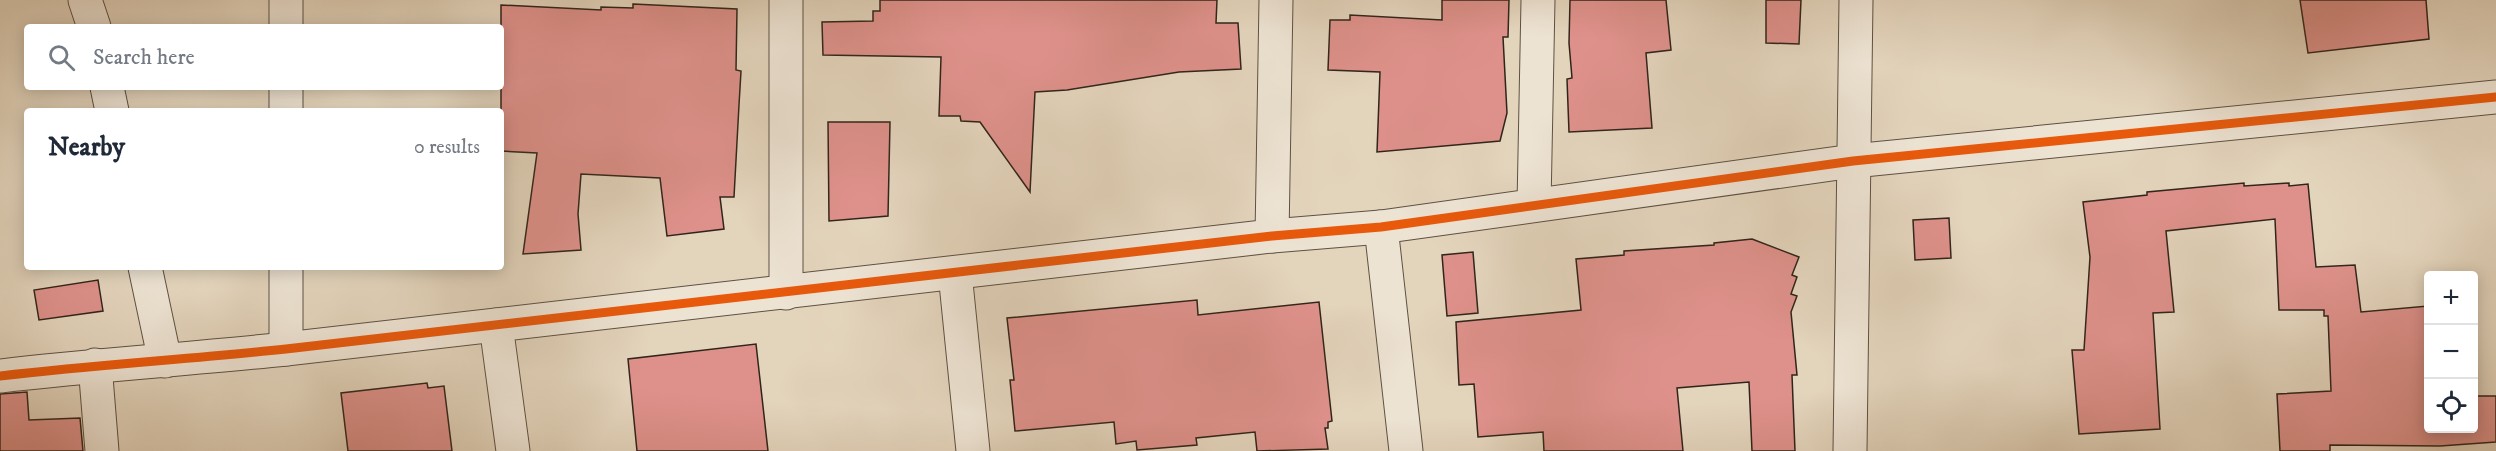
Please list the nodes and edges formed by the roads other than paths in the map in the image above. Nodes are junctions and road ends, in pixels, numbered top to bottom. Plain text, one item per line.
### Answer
1 (85, 0) edge
2 (286, 0) edge
3 (786, 0) edge
4 (1276, 0) edge
5 (1538, 0) edge
6 (1856, 0) edge
7 (93, 24) edge
8 (286, 24) edge
9 (108, 90) edge
10 (286, 90) edge
11 (2496, 97) edge
12 (111, 108) edge
13 (286, 108) edge
14 (1853, 161) junction
15 (1534, 205) junction
16 (1381, 227) junction
17 (1272, 236) junction
18 (146, 270) edge
19 (286, 270) edge
20 (955, 273) junction
21 (786, 293) junction
22 (496, 325) junction
23 (286, 350) junction
24 (165, 361) junction
25 (95, 365) junction
26 (0, 376) edge
27 (102, 451) edge
28 (513, 451) edge
29 (973, 451) edge
30 (1407, 451) edge
31 (1850, 451) edge

1 - 7 street
2 - 8 street
3 - 21 street
4 - 17 street
5 - 15 street
6 - 14 street
9 - 12 street
10 - 13 street
11 - 14 street
14 - 15 street
14 - 31 street
15 - 16 street
16 - 17 street
16 - 30 street
17 - 20 street
18 - 24 street
19 - 23 street
20 - 21 street
20 - 29 street
21 - 22 street
22 - 23 street
22 - 28 street
23 - 24 street
24 - 25 street
25 - 26 street
25 - 27 street

